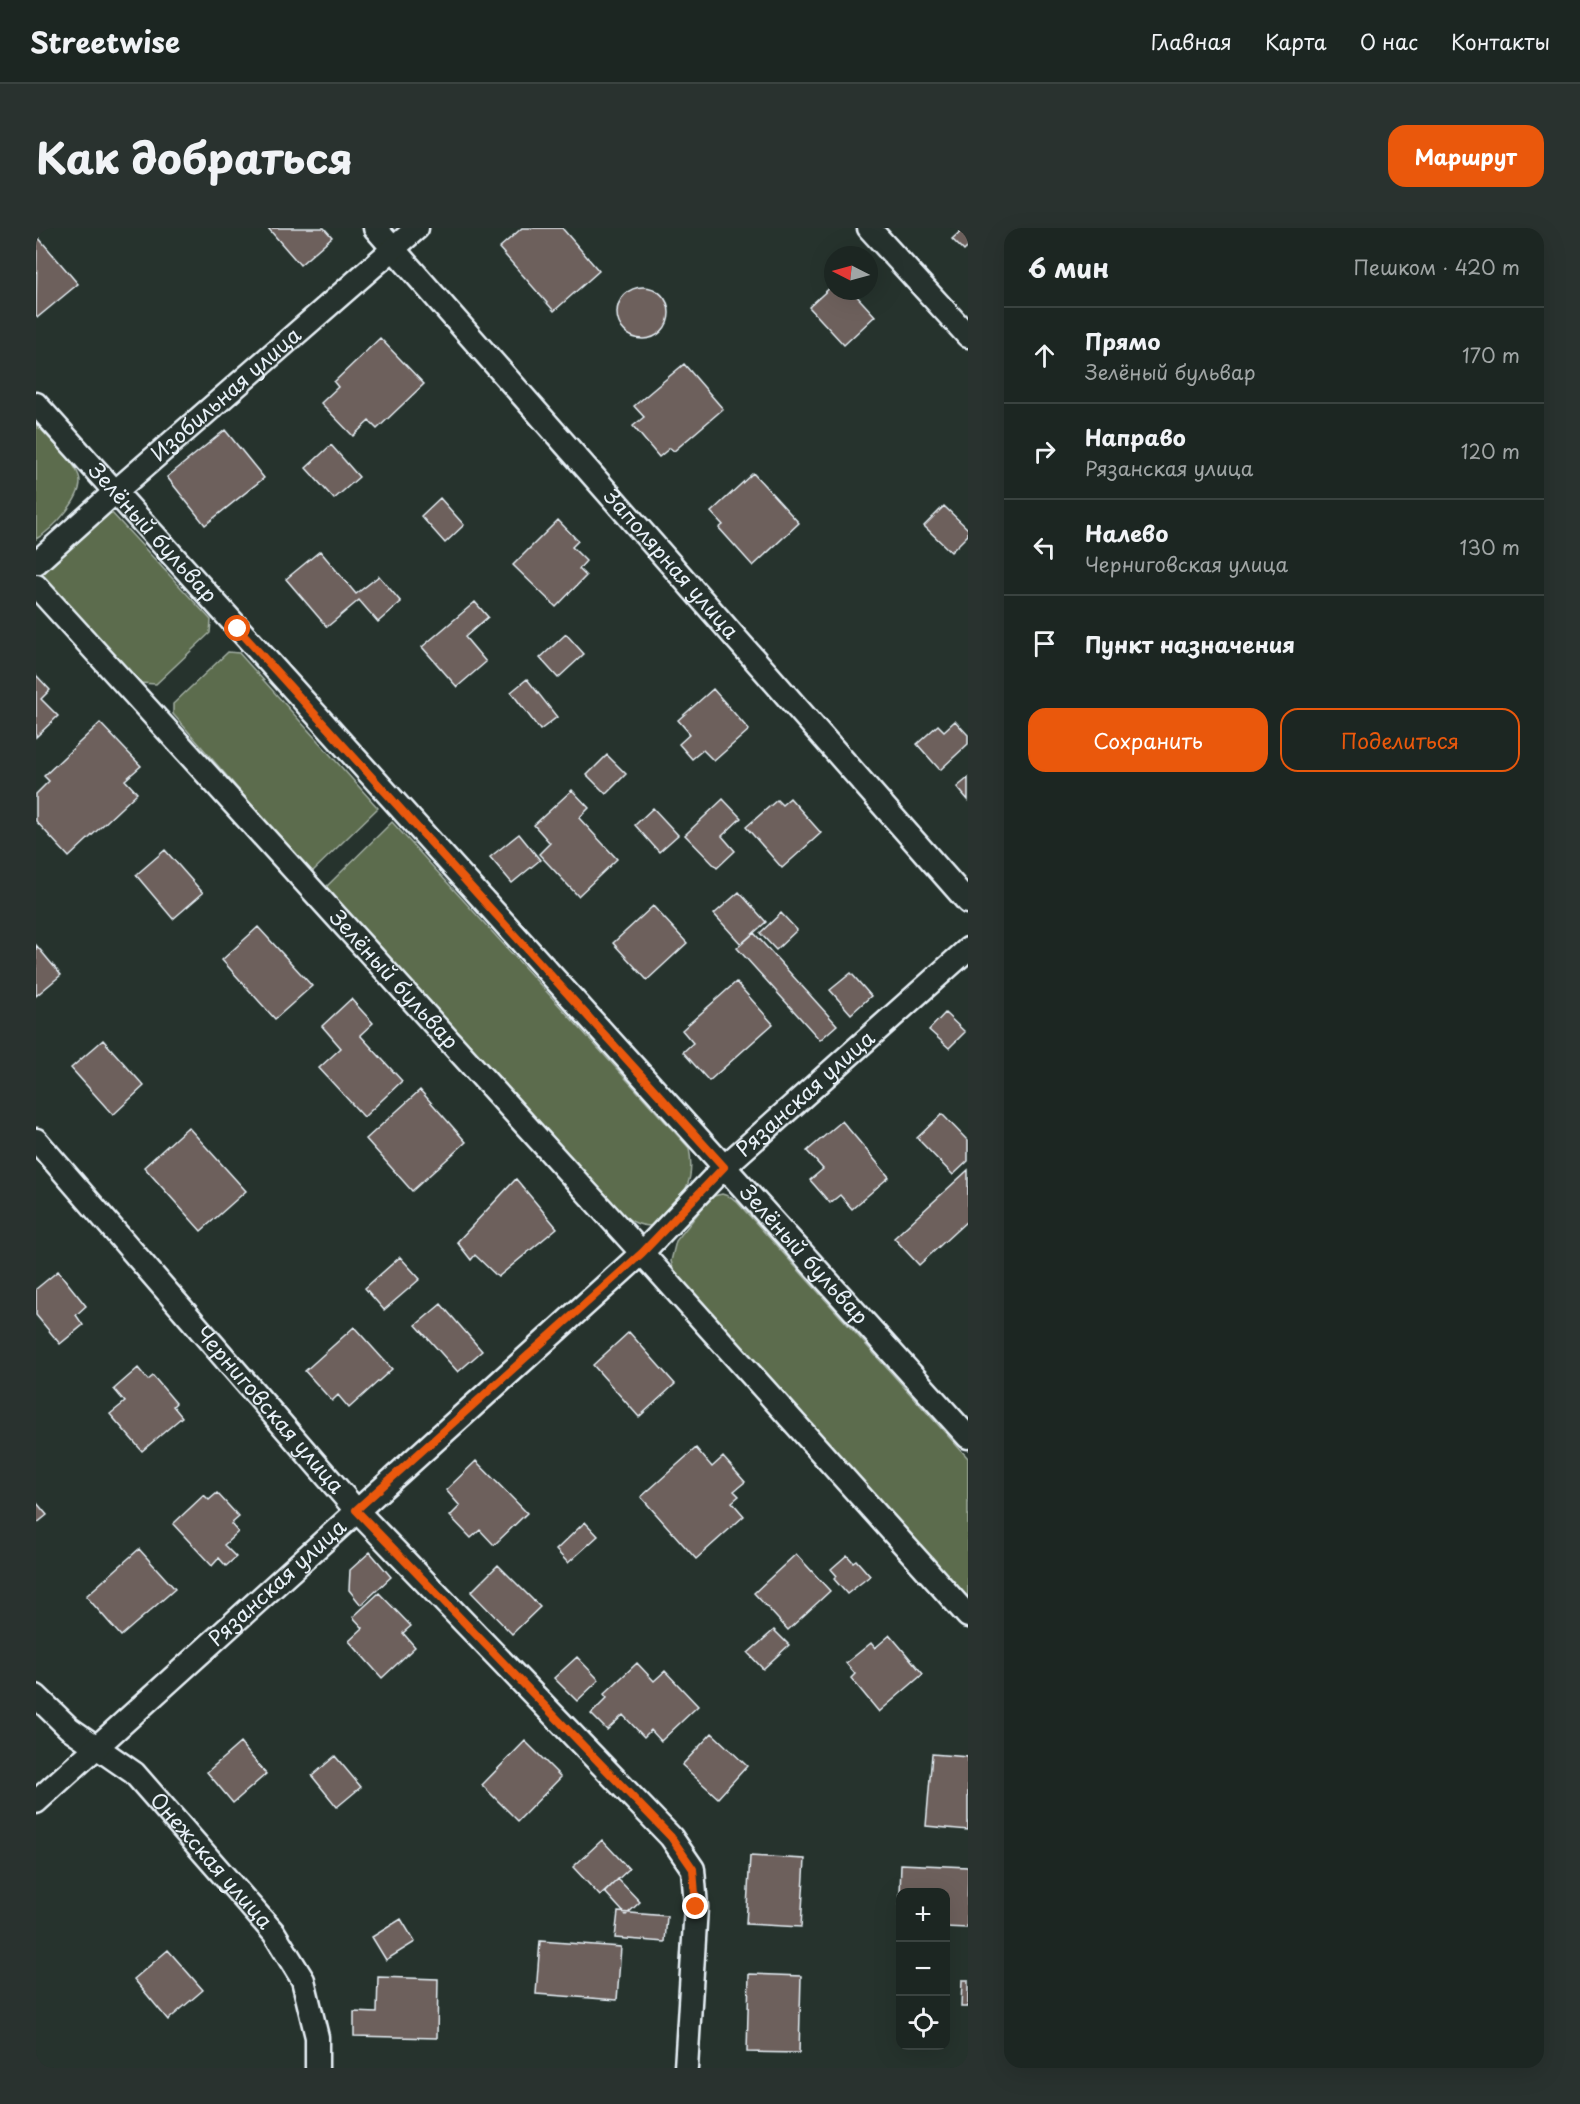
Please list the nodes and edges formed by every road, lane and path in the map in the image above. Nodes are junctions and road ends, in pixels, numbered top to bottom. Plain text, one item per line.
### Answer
1 (375, 228) edge
2 (417, 228) edge
3 (868, 228) edge
4 (393, 250) junction
5 (968, 336) edge
6 (36, 404) edge
7 (115, 492) junction
8 (36, 563) edge
9 (36, 586) edge
10 (968, 902) edge
11 (968, 949) edge
12 (36, 1140) edge
13 (724, 1167) junction
14 (642, 1253) junction
15 (968, 1437) edge
16 (356, 1510) junction
17 (968, 1616) edge
18 (36, 1696) edge
19 (98, 1747) junction
20 (36, 1802) edge
21 (317, 2068) edge
22 (686, 2068) edge

1 - 4 street, Заполярная улица
2 - 4 street, Изобильная улица
3 - 5 street
4 - 7 street, Изобильная улица
4 - 10 street, Заполярная улица
6 - 7 street, Зелёный бульвар
7 - 8 street, Изобильная улица
7 - 13 street, Зелёный бульвар
9 - 14 street, Зелёный бульвар
11 - 13 street, Рязанская улица
12 - 16 street, Черниговская улица
13 - 14 street, Рязанская улица
13 - 15 street, Зелёный бульвар
14 - 16 street, Рязанская улица
14 - 17 street, Зелёный бульвар
16 - 19 street, Рязанская улица
16 - 22 street, Черниговская улица
18 - 19 street, Онежская улица
19 - 20 street, Рязанская улица
19 - 21 street, Онежская улица

